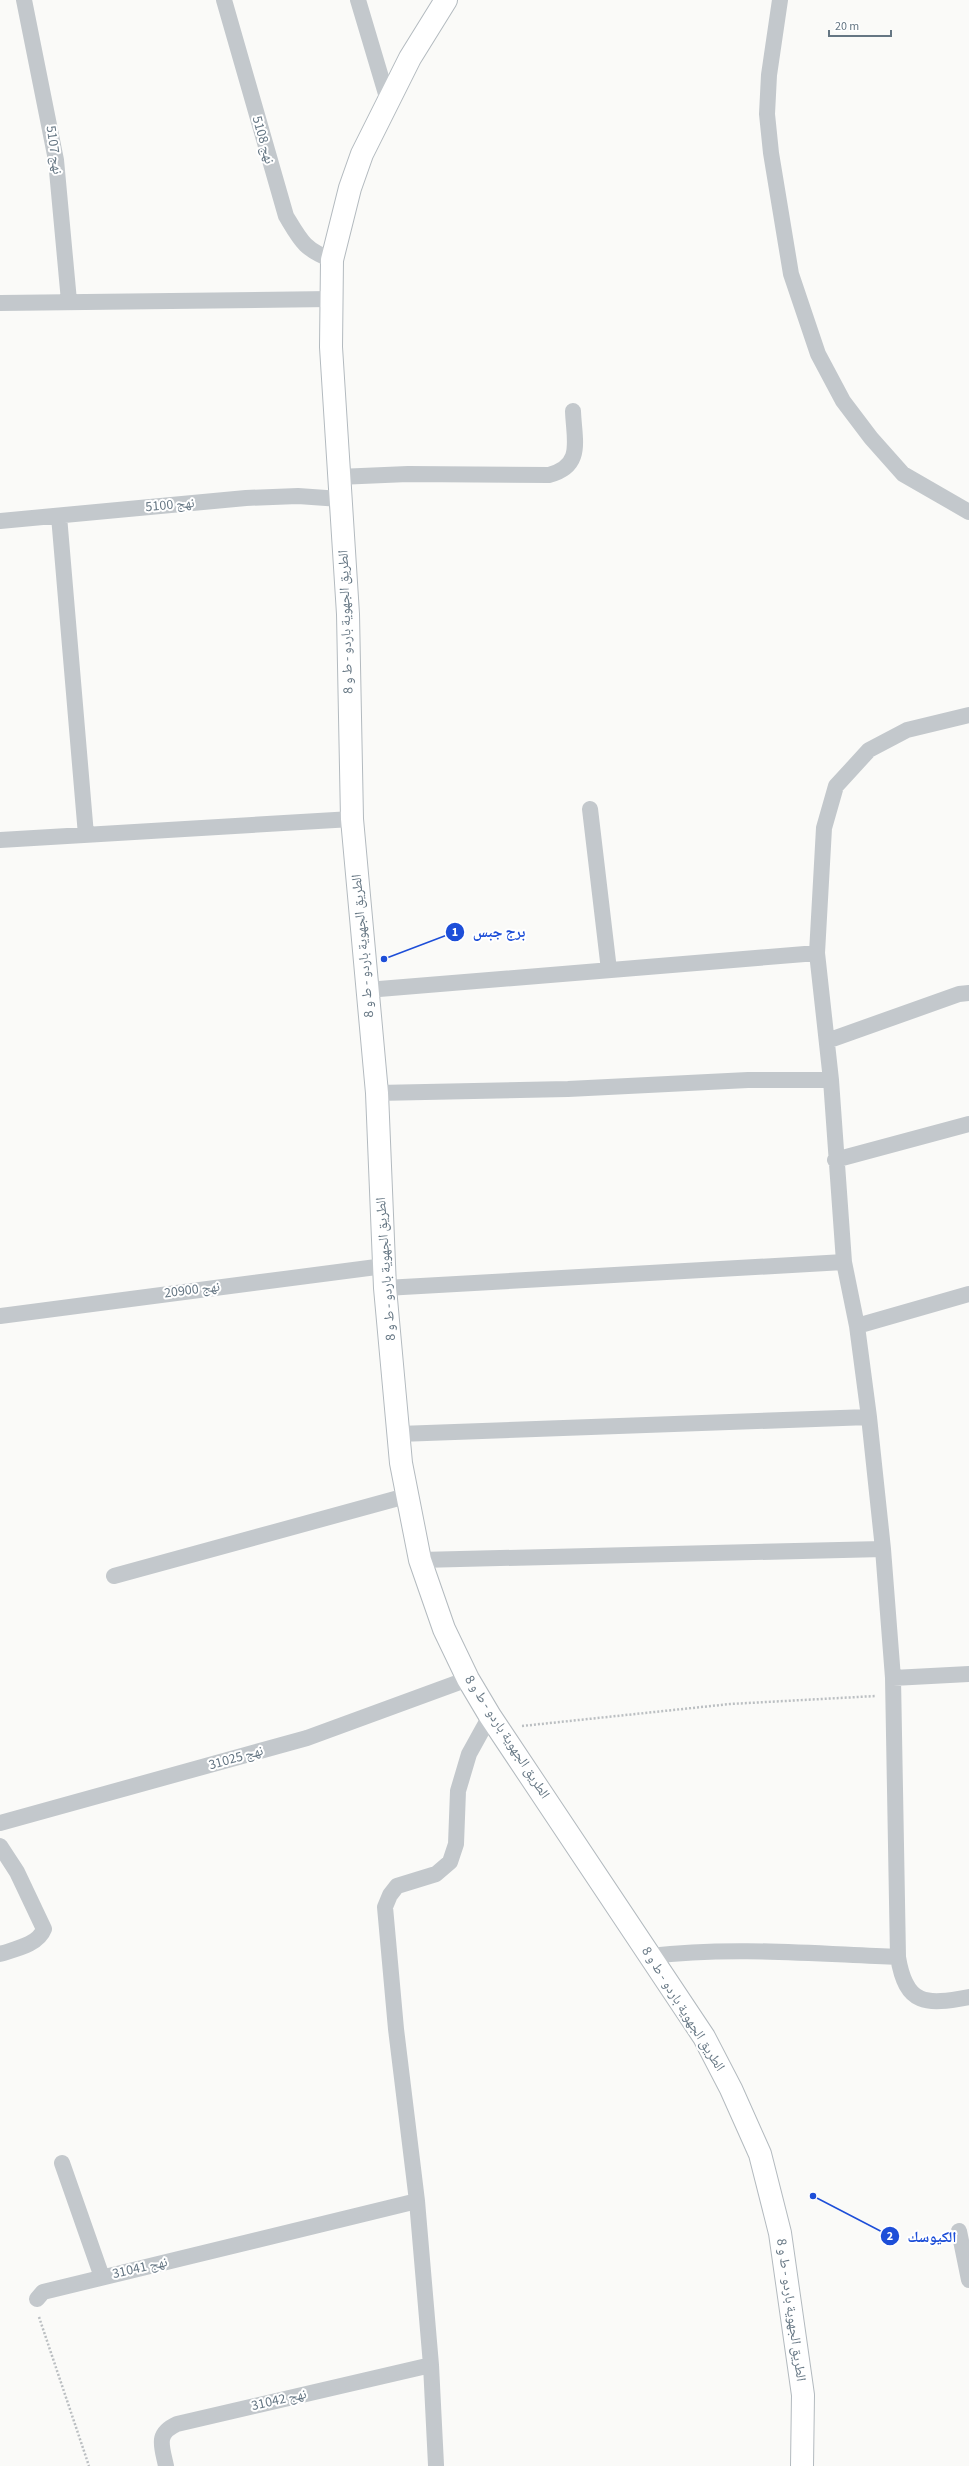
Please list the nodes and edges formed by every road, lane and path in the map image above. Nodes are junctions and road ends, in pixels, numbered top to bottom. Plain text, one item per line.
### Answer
1 (24, 0) edge
2 (224, 0) edge
3 (358, 0) edge
4 (446, 0) edge
5 (780, 0) edge
6 (389, 104) junction
7 (332, 260) junction
8 (331, 299) junction
9 (69, 301) junction
10 (0, 303) edge
11 (573, 411) dead end
12 (338, 477) junction
13 (340, 499) junction
14 (969, 512) edge
15 (59, 516) junction
16 (0, 521) edge
17 (969, 715) edge
18 (590, 809) dead end
19 (352, 819) junction
20 (86, 835) junction
21 (0, 840) edge
22 (817, 953) junction
23 (609, 970) junction
24 (367, 990) junction
25 (969, 993) edge
26 (827, 1041) junction
27 (831, 1080) junction
28 (377, 1093) junction
29 (969, 1124) edge
30 (835, 1160) junction
31 (844, 1262) junction
32 (384, 1266) junction
33 (385, 1288) junction
34 (969, 1294) edge
35 (0, 1316) edge
36 (857, 1326) junction
37 (869, 1417) junction
38 (399, 1434) junction
39 (406, 1496) junction
40 (883, 1549) junction
41 (420, 1560) junction
42 (114, 1576) dead end
43 (969, 1674) edge
44 (893, 1678) junction
45 (468, 1679) junction
46 (892, 1696) junction
47 (494, 1722) junction
48 (0, 1823) edge
49 (0, 1846) edge
50 (0, 1954) edge
51 (650, 1956) junction
52 (898, 1957) junction
53 (969, 1997) edge
54 (62, 2163) dead end
55 (416, 2201) junction
56 (959, 2231) dead end
57 (102, 2277) junction
58 (969, 2280) edge
59 (37, 2299) joint
60 (431, 2365) junction
61 (436, 2465) dead end
62 (89, 2466) edge
63 (166, 2466) edge
64 (802, 2466) edge

1 - 9 street, نهج 5107
2 - 7 street, نهج 5108
3 - 6 street
4 - 6 main road, الطريق الجهوية باردو - ط و 8
5 - 14 street
6 - 7 main road, الطريق الجهوية باردو - ط و 8
7 - 8 main road, الطريق الجهوية باردو - ط و 8
8 - 9 street
8 - 12 main road, الطريق الجهوية باردو - ط و 8
9 - 10 street
11 - 12 street
12 - 13 main road, الطريق الجهوية باردو - ط و 8
13 - 15 street, نهج 5100
13 - 19 main road, الطريق الجهوية باردو - ط و 8
15 - 16 street, نهج 5100
15 - 20 street
17 - 22 street
18 - 23 street
19 - 20 street
19 - 24 main road, الطريق الجهوية باردو - ط و 8
20 - 21 street
22 - 23 street
22 - 26 street
23 - 24 street
24 - 28 main road, الطريق الجهوية باردو - ط و 8
25 - 26 street
26 - 27 street
27 - 28 street
27 - 30 street
28 - 32 main road, الطريق الجهوية باردو - ط و 8
29 - 30 street
30 - 31 street
31 - 33 street
31 - 36 street
32 - 33 main road, الطريق الجهوية باردو - ط و 8
32 - 35 street, نهج 20900
33 - 38 main road, الطريق الجهوية باردو - ط و 8
34 - 36 street
36 - 37 street
37 - 38 street
37 - 40 street
38 - 39 main road, الطريق الجهوية باردو - ط و 8
39 - 41 main road, الطريق الجهوية باردو - ط و 8
39 - 42 street
40 - 41 street
40 - 44 street
41 - 45 main road, الطريق الجهوية باردو - ط و 8
43 - 44 street
44 - 46 street
45 - 47 main road, الطريق الجهوية باردو - ط و 8
45 - 48 street, نهج 31025
46 - 47 path
46 - 52 street
47 - 51 main road, الطريق الجهوية باردو - ط و 8
47 - 55 street
49 - 50 street
51 - 52 street
51 - 64 main road, الطريق الجهوية باردو - ط و 8
52 - 53 street
54 - 57 street
55 - 57 street, نهج 31041
55 - 60 street
56 - 58 street
57 - 59 street, نهج 31041
59 - 62 path
60 - 61 street
60 - 63 street, نهج 31042

